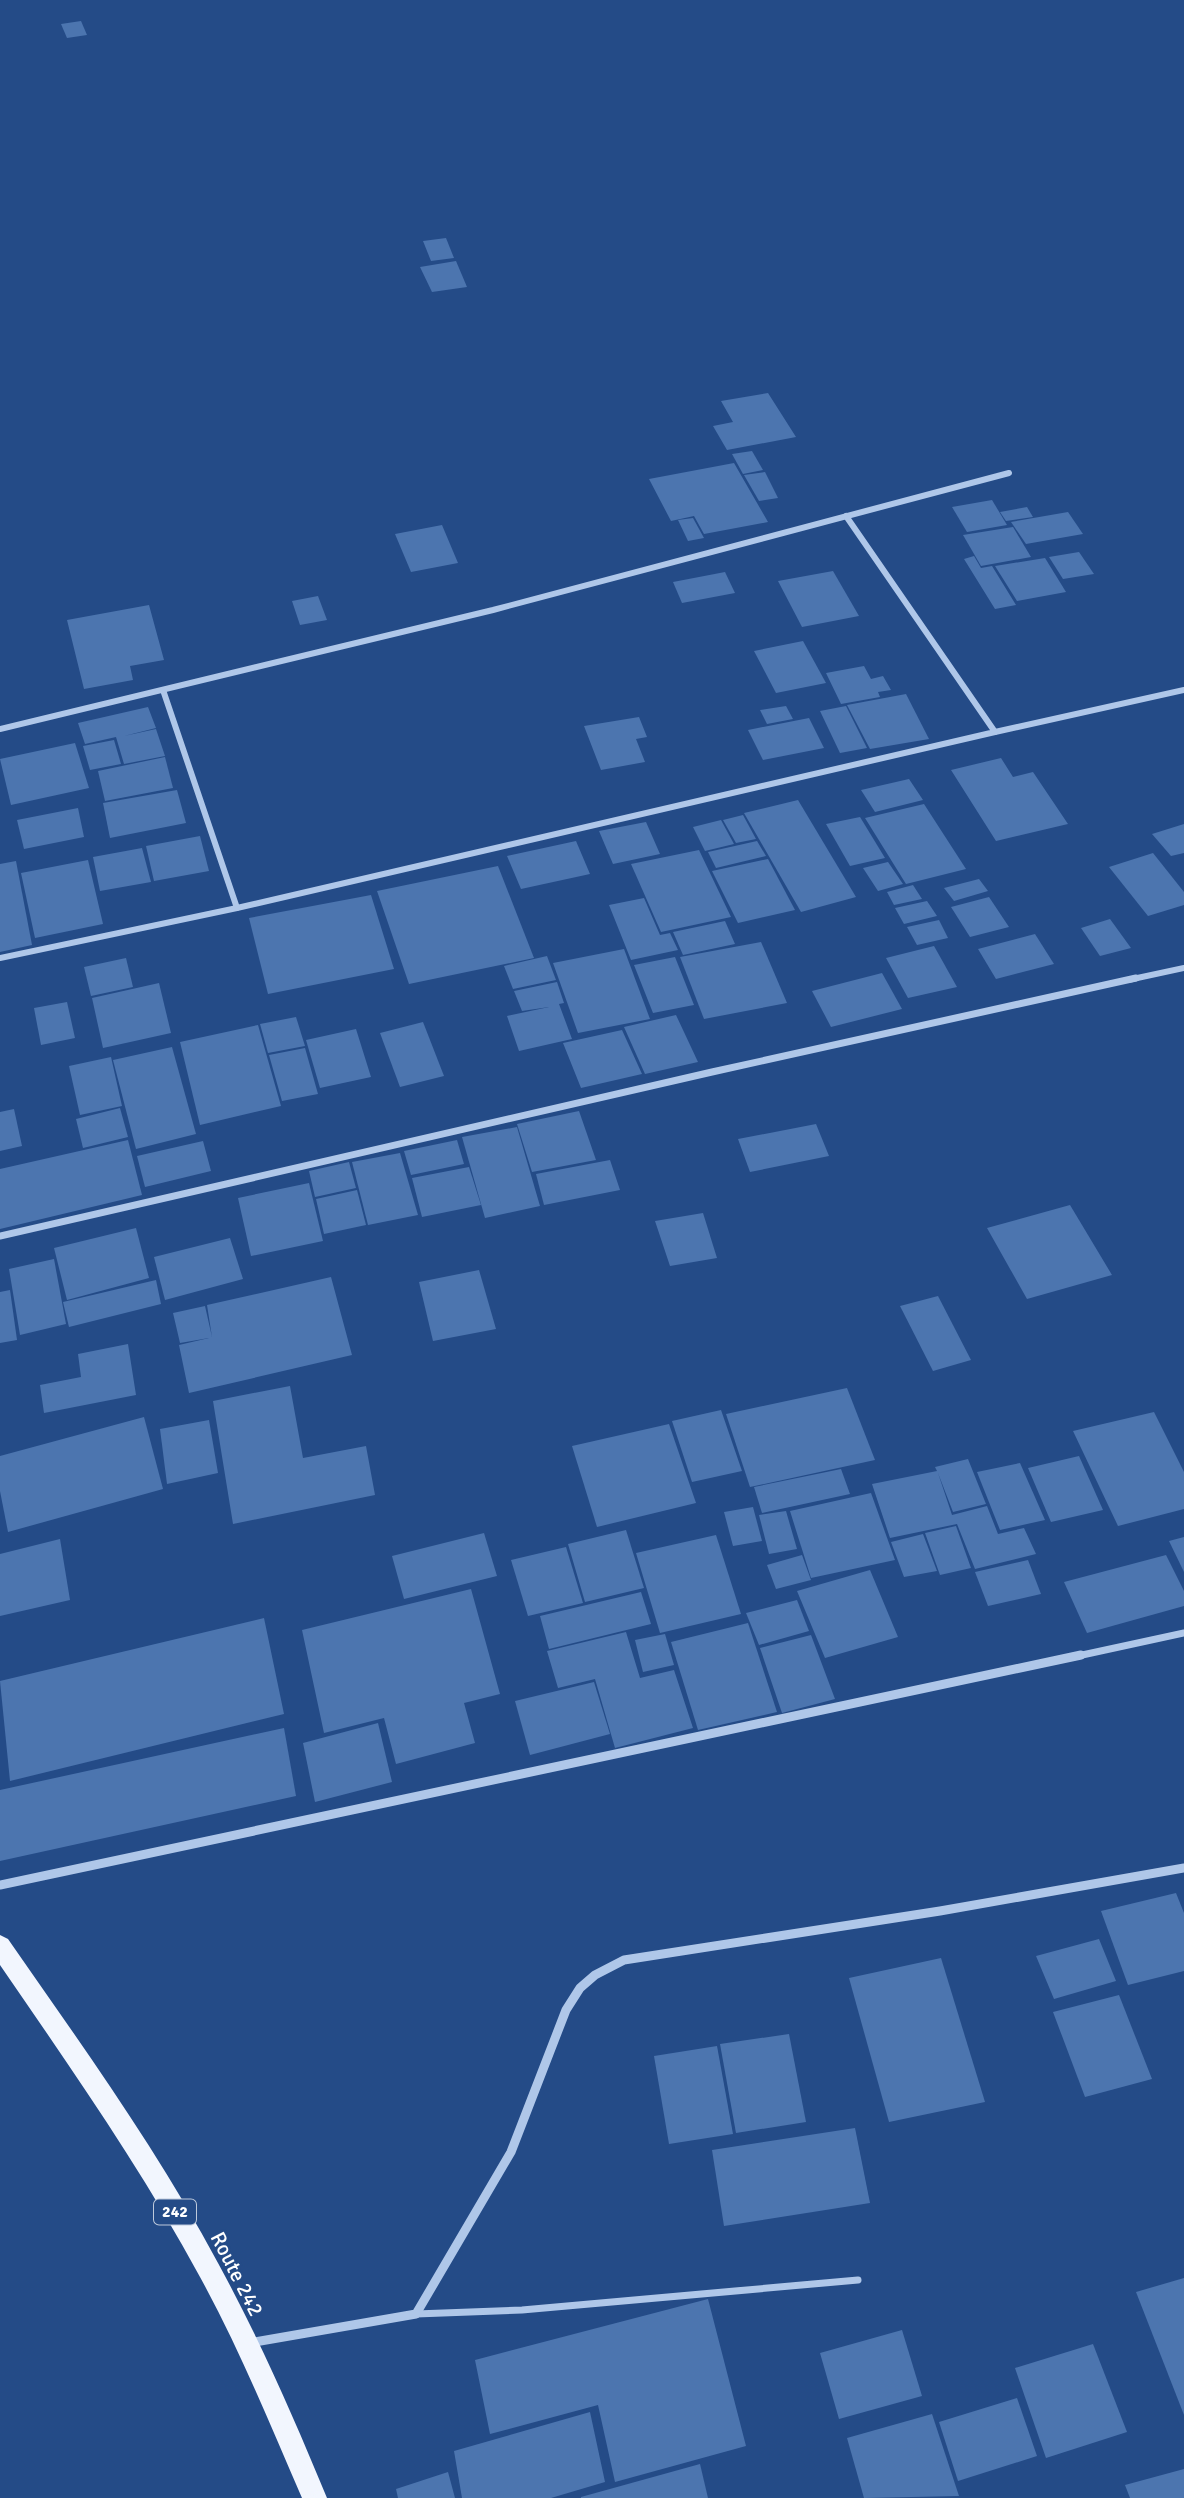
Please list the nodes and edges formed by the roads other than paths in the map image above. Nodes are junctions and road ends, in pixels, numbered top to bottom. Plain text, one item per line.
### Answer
1 (1009, 473) dead end
2 (846, 516) junction
3 (163, 690) junction
4 (1184, 690) edge
5 (0, 729) edge
6 (995, 732) junction
7 (237, 908) junction
8 (0, 958) edge
9 (1184, 968) edge
10 (0, 1236) edge
11 (1184, 1633) edge
12 (1184, 1868) edge
13 (0, 1885) edge
14 (0, 1946) edge
15 (858, 2280) dead end
16 (416, 2314) junction
17 (245, 2344) junction
18 (315, 2498) edge

1 - 2 street
2 - 3 street
2 - 6 street
3 - 5 street
3 - 7 street
4 - 6 street
6 - 7 street
7 - 8 street
9 - 10 street
11 - 13 street
12 - 16 street
14 - 17 main road, Route 242 / 242
15 - 16 lane
16 - 17 street
17 - 18 main road, Route 242 / 242

